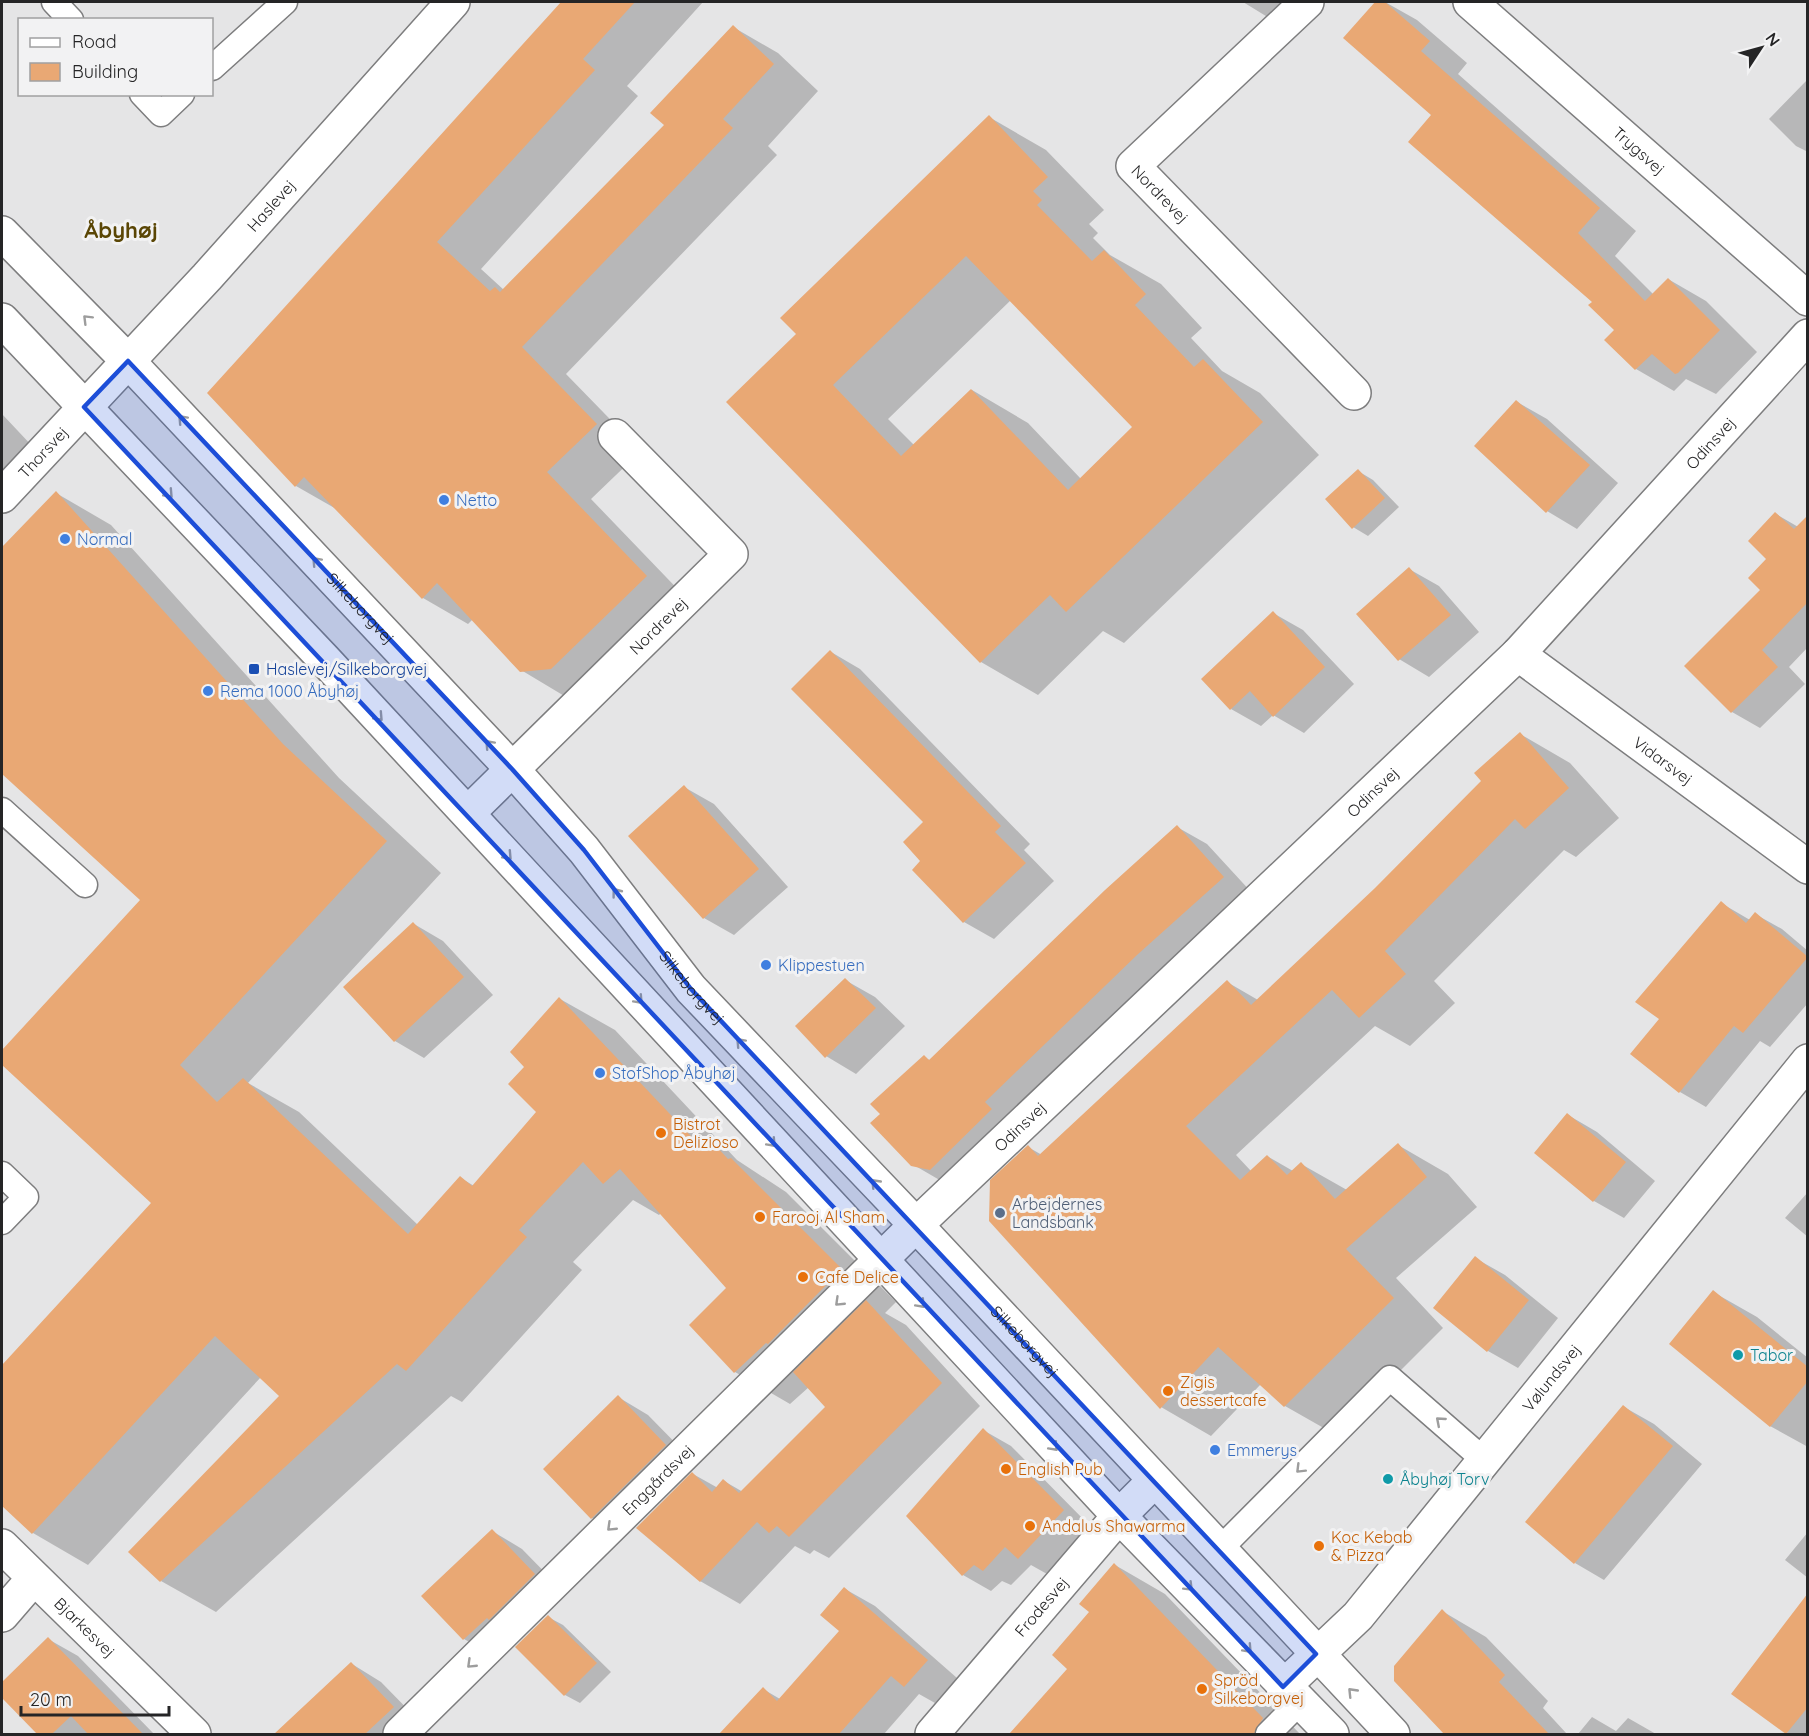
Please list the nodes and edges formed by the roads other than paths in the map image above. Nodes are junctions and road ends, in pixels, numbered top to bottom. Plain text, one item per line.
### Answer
1 (54, 2) edge
2 (285, 2) edge
3 (453, 2) edge
4 (1307, 2) edge
5 (1470, 2) edge
6 (69, 18) edge
7 (213, 67) edge
8 (144, 96) edge
9 (180, 96) edge
10 (2, 232) edge
11 (1808, 299) edge
12 (2, 321) edge
13 (1808, 336) edge
14 (128, 361) junction
15 (1354, 393) dead end
16 (84, 407) junction
17 (615, 436) dead end
18 (2, 496) edge
19 (1518, 654) junction
20 (512, 769) junction
21 (2, 810) edge
22 (468, 813) junction
23 (1808, 867) edge
24 (85, 885) dead end
25 (1808, 1061) edge
26 (2, 1174) edge
27 (2, 1222) edge
28 (916, 1225) junction
29 (881, 1262) junction
30 (1484, 1460) junction
31 (1153, 1482) junction
32 (1119, 1516) junction
33 (2, 1546) edge
34 (1220, 1550) junction
35 (34, 1578) junction
36 (2, 1615) edge
37 (1316, 1654) junction
38 (1291, 1695) junction
39 (194, 1734) edge
40 (400, 1734) edge
41 (932, 1734) edge
42 (1268, 1734) edge
43 (1332, 1734) edge
44 (1393, 1734) edge

1 - 6 lane
2 - 7 lane
3 - 14 street, Haslevej
4 - 15 street, Nordrevej
5 - 11 street, Trygsvej
8 - 9 lane
14 -> 10 street, Silkeborgvej
12 - 16 street
13 - 19 street, Odinsvej
14 - 16 street, Haslevej
20 -> 14 street, Silkeborgvej
16 - 18 street, Thorsvej
16 -> 22 street
17 - 20 street, Nordrevej
19 - 23 street, Vidarsvej
19 - 28 street, Odinsvej
20 - 22 street, Nordrevej
28 -> 20 street, Silkeborgvej
21 - 24 lane
22 -> 29 street
25 - 30 street, Vølundsvej
26 - 27 lane
28 - 29 street, Enggårdsvej
28 - 31 street, Silkeborgvej
29 -> 32 street
29 -> 40 street, Enggårdsvej
30 -> 34 lane
30 - 37 street, Vølundsvej
31 - 32 street, Frodesvej
31 - 34 street, Silkeborgvej
32 -> 38 street
32 - 41 street, Frodesvej
33 - 35 street, Bjarkesvej
34 - 37 street, Silkeborgvej
35 - 36 street
35 - 39 street, Bjarkesvej
37 - 38 street, Vølundsvej
44 -> 37 street, Silkeborgvej
38 - 42 lane
38 - 43 street

